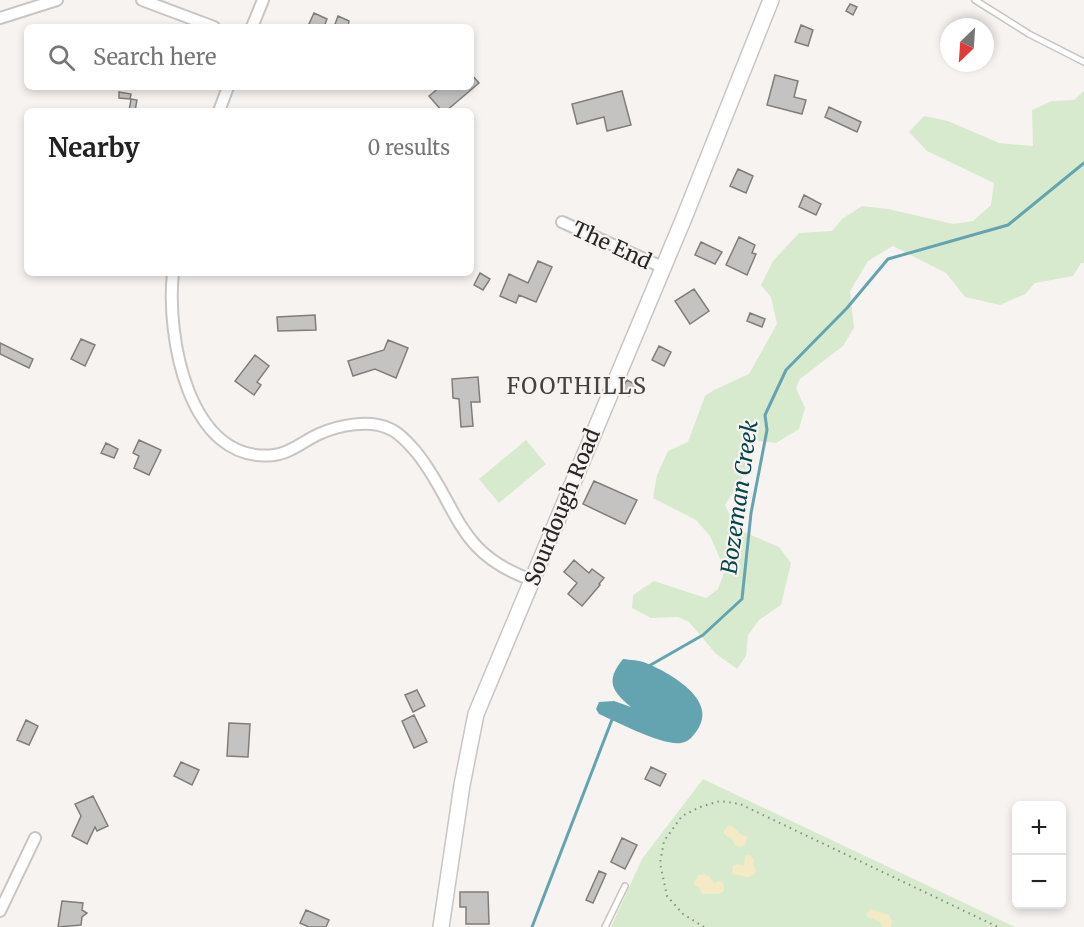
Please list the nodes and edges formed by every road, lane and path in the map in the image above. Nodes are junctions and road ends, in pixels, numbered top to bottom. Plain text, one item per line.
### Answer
1 (57, 0) edge
2 (142, 0) edge
3 (263, 0) edge
4 (771, 0) edge
5 (975, 0) edge
6 (0, 18) edge
7 (206, 24) edge
8 (253, 24) edge
9 (1084, 62) edge
10 (227, 90) edge
11 (220, 108) edge
12 (562, 222) dead end
13 (662, 267) junction
14 (172, 276) edge
15 (532, 580) junction
16 (35, 838) dead end
17 (625, 886) dead end
18 (0, 911) edge
19 (441, 927) edge
20 (605, 927) edge
21 (704, 927) edge
22 (998, 927) edge

1 - 6 street
2 - 7 street
3 - 8 street
4 - 13 street, Sourdough Road
5 - 9 lane
10 - 11 street
12 - 13 street, The End
13 - 15 street, Sourdough Road
14 - 15 street
15 - 19 street, Sourdough Road
16 - 18 street
17 - 20 lane
21 - 22 path

